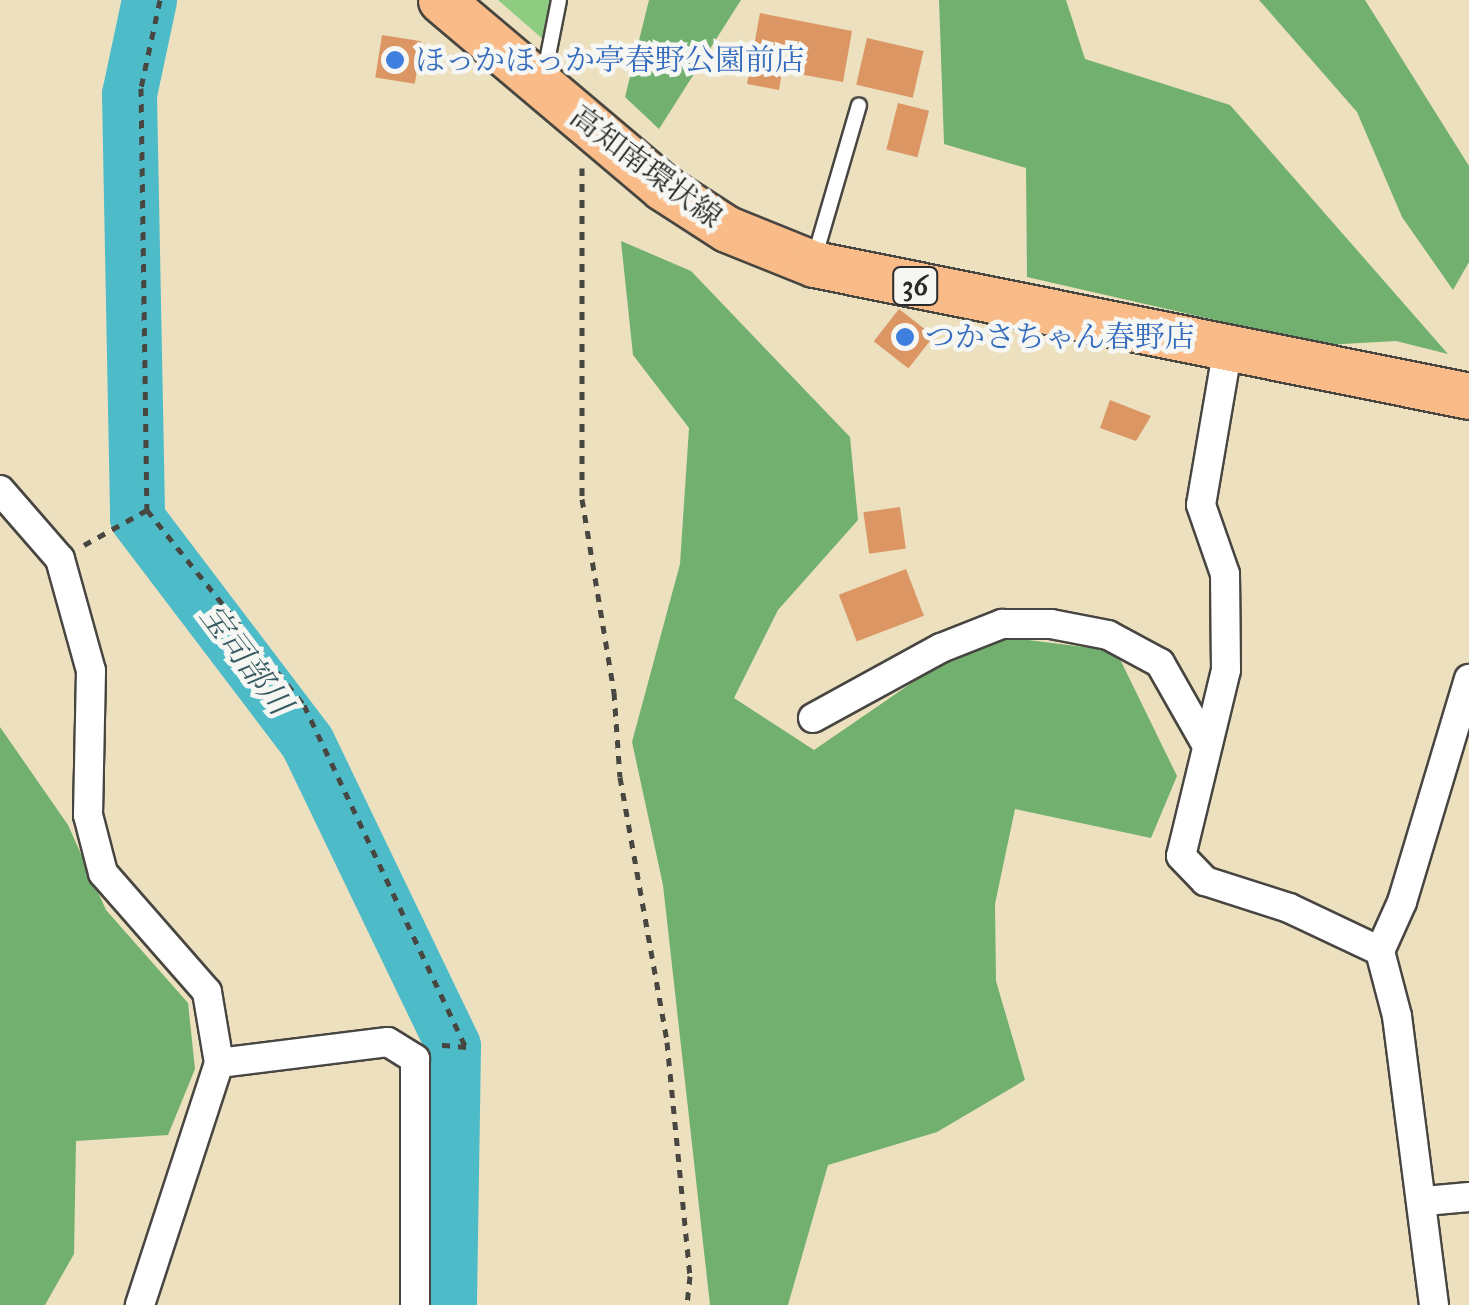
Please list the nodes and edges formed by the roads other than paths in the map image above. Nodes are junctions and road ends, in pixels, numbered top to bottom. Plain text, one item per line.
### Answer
1 (441, 0) edge
2 (559, 0) edge
3 (542, 86) junction
4 (860, 105) dead end
5 (814, 264) junction
6 (1228, 347) junction
7 (1469, 396) edge
8 (0, 490) edge
9 (1469, 679) edge
10 (813, 718) dead end
11 (1206, 744) junction
12 (1380, 951) junction
13 (219, 1063) junction
14 (1469, 1197) edge
15 (1425, 1201) junction
16 (140, 1305) edge
17 (415, 1305) edge
18 (1434, 1305) edge

1 - 3 main road, 高知南環状線 / 36
2 - 3 lane
3 - 5 main road, 高知南環状線 / 36
4 - 5 lane
5 - 6 main road, 高知南環状線 / 36
6 - 7 main road, 高知南環状線 / 36
6 - 11 street
8 - 13 street
9 - 12 street
10 - 11 street
11 - 12 street
12 - 15 street
13 - 16 street
13 - 17 street
14 - 15 street
15 - 18 street

